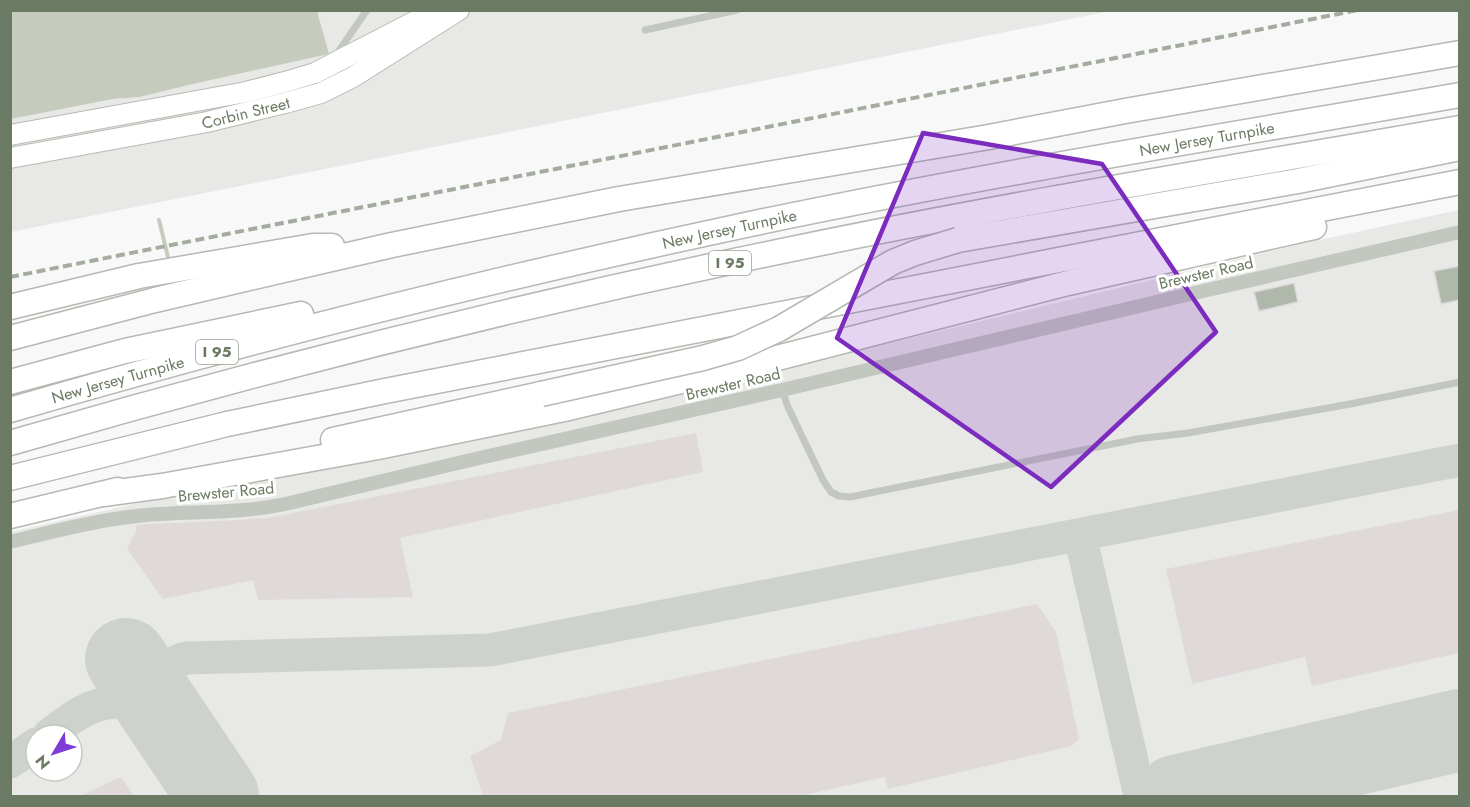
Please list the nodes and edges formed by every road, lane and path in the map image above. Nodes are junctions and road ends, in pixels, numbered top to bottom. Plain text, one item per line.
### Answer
1 (367, 10) edge
2 (437, 10) edge
3 (459, 10) edge
4 (737, 10) edge
5 (645, 30) dead end
6 (1460, 52) edge
7 (328, 66) junction
8 (1460, 95) edge
9 (1460, 128) edge
10 (10, 135) edge
11 (1460, 148) edge
12 (10, 158) edge
13 (1460, 182) edge
14 (1436, 187) junction
15 (1460, 232) edge
16 (392, 245) junction
17 (425, 298) junction
18 (10, 307) edge
19 (10, 338) edge
20 (10, 382) edge
21 (1460, 382) edge
22 (782, 390) junction
23 (10, 410) edge
24 (10, 443) edge
25 (10, 478) edge
26 (103, 494) junction
27 (10, 516) edge
28 (10, 542) edge

1 - 7 lane
2 - 7 main road, Corbin Street
3 - 12 main road, Corbin Street
4 - 5 lane
6 - 16 highway
7 - 10 main road, Corbin Street
8 - 17 highway, New Jersey Turnpike / I 95
9 - 24 highway, New Jersey Turnpike / I 95
11 - 26 highway, bridge
13 - 14 highway
14 - 25 highway
14 - 26 highway
15 - 22 street, Brewster Road
16 - 18 highway
16 - 19 highway
17 - 20 highway
17 - 23 highway, New Jersey Turnpike / I 95
21 - 22 lane
22 - 28 street, Brewster Road
26 - 27 highway

